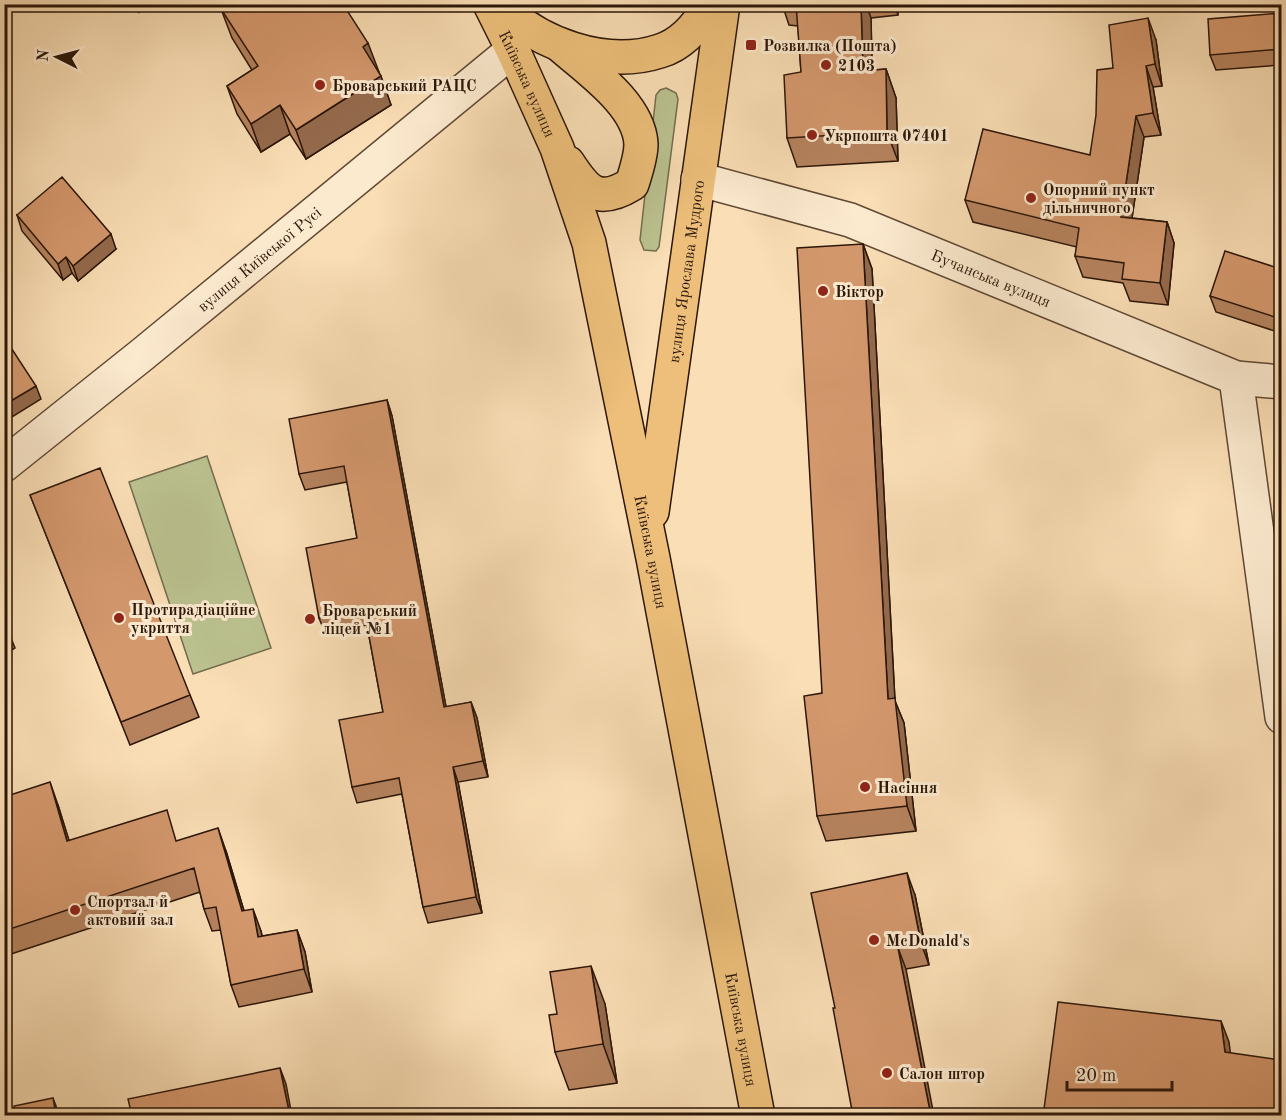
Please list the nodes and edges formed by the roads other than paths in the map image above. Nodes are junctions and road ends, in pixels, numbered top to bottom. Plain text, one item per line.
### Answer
1 (490, 4) edge
2 (498, 4) edge
3 (710, 4) edge
4 (723, 4) edge
5 (560, 45) junction
6 (513, 50) junction
7 (557, 148) junction
8 (698, 179) junction
9 (1236, 378) junction
10 (1281, 382) edge
11 (4, 465) edge
12 (649, 538) junction
13 (1281, 717) edge
14 (758, 1116) edge

1 - 6 main road, Київська вулиця
2 - 5 main road
3 - 5 main road
4 - 8 main road, вулиця Ярослава Мудрого
5 - 7 main road
6 - 7 main road, Київська вулиця
6 - 11 street, вулиця Київської Русі
7 - 12 main road, Київська вулиця
8 - 9 street, Бучанська вулиця
8 - 12 main road, вулиця Ярослава Мудрого
9 - 10 street, Бучанська вулиця
9 - 13 street
12 - 14 main road, Київська вулиця

